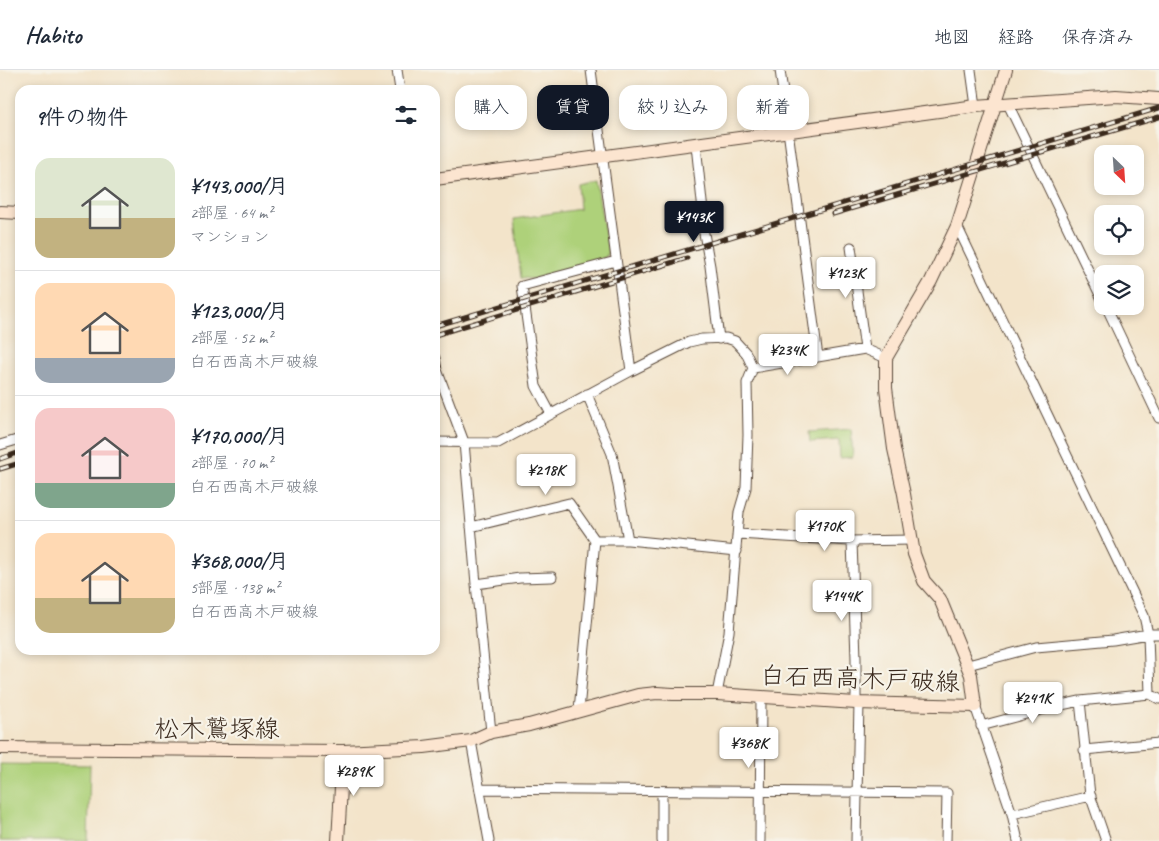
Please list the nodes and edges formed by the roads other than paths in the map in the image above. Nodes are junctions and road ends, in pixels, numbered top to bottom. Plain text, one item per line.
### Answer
1 (397, 70) edge
2 (590, 70) edge
3 (780, 70) edge
4 (971, 70) edge
5 (1006, 70) edge
6 (399, 85) edge
7 (1159, 99) edge
8 (1008, 104) junction
9 (994, 105) junction
10 (976, 106) junction
11 (788, 132) junction
12 (696, 145) junction
13 (601, 157) junction
14 (440, 178) edge
15 (0, 212) edge
16 (15, 212) edge
17 (958, 226) junction
18 (852, 247) dead end
19 (616, 261) junction
20 (1094, 282) edge
21 (1110, 315) edge
22 (719, 339) junction
23 (865, 349) junction
24 (818, 357) junction
25 (886, 358) junction
26 (753, 368) junction
27 (631, 371) junction
28 (440, 378) edge
29 (587, 394) junction
30 (551, 414) junction
31 (1159, 418) edge
32 (15, 440) edge
33 (440, 442) edge
34 (464, 442) junction
35 (0, 445) edge
36 (471, 527) junction
37 (738, 534) junction
38 (595, 540) junction
39 (628, 540) junction
40 (912, 540) junction
41 (852, 541) junction
42 (737, 551) junction
43 (552, 577) dead end
44 (476, 584) junction
45 (1148, 634) junction
46 (1159, 634) edge
47 (968, 665) junction
48 (717, 694) junction
49 (1150, 694) junction
50 (761, 698) junction
51 (1159, 699) edge
52 (1080, 702) junction
53 (857, 703) junction
54 (975, 706) junction
55 (578, 710) junction
56 (981, 726) junction
57 (491, 732) junction
58 (471, 741) junction
59 (1159, 743) edge
60 (0, 748) edge
61 (343, 750) junction
62 (1084, 750) junction
63 (481, 789) junction
64 (662, 791) junction
65 (761, 792) junction
66 (856, 792) junction
67 (1091, 796) junction
68 (1012, 814) junction
69 (338, 841) edge
70 (489, 841) edge
71 (662, 841) edge
72 (760, 841) edge
73 (856, 841) edge
74 (946, 841) edge
75 (1018, 841) edge
76 (1106, 841) edge

1 - 6 street
2 - 13 street
3 - 11 street
4 - 10 street
5 - 9 main road
7 - 8 main road
8 - 9 main road
8 - 20 street
9 - 10 main road
9 - 17 main road
10 - 11 main road
11 - 12 main road
11 - 24 street
12 - 13 main road
12 - 22 street
13 - 14 main road
13 - 19 street
15 - 16 main road
17 - 25 main road
17 - 45 street
18 - 23 street
19 - 27 street
19 - 30 street
21 - 31 street
22 - 26 street
22 - 27 street
23 - 24 street
23 - 25 street
24 - 26 street
25 - 40 main road, 白石西高木戸破線
26 - 37 street
27 - 29 street
28 - 34 street
29 - 30 street
29 - 39 street
30 - 34 street
32 - 35 street
33 - 34 street
34 - 36 street
36 - 38 street
36 - 44 street
37 - 41 street
37 - 42 street
38 - 39 street
38 - 55 street
39 - 42 street
40 - 41 street
40 - 47 main road, 白石西高木戸破線
41 - 53 street
42 - 48 street
43 - 44 street
44 - 57 street
45 - 46 street
45 - 47 street
45 - 49 street
47 - 54 main road, 白石西高木戸破線
48 - 50 main road, 白石西高木戸破線
48 - 55 main road, 白石西高木戸破線
49 - 51 street
49 - 52 street
50 - 53 main road, 白石西高木戸破線
50 - 65 street
52 - 56 street
52 - 62 street
53 - 54 main road, 白石西高木戸破線
53 - 66 street
54 - 56 street
55 - 57 main road, 白石西高木戸破線
56 - 68 street
57 - 58 main road, 白石西高木戸破線
58 - 61 main road, 白石西高木戸破線
58 - 63 street
59 - 62 street
60 - 61 main road, 松木鷲塚線
61 - 69 main road
62 - 67 street
63 - 64 street
63 - 70 street
64 - 65 street
64 - 71 street
65 - 66 street
65 - 72 street
66 - 73 street
66 - 74 street
67 - 68 street
67 - 76 street
68 - 75 street

